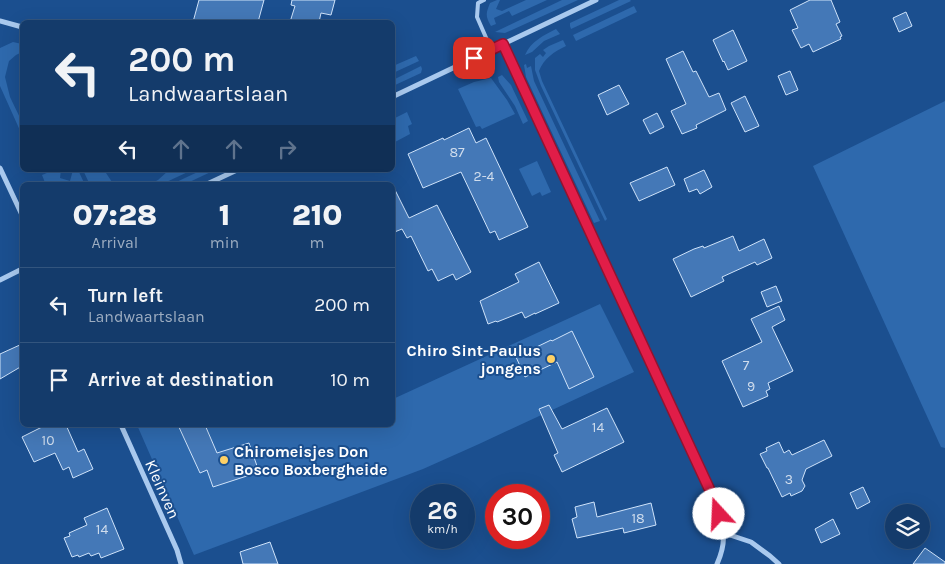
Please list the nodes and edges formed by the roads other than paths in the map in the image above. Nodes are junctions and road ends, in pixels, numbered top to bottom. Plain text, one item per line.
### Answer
1 (484, 0) edge
2 (596, 0) edge
3 (0, 21) edge
4 (20, 26) edge
5 (503, 44) junction
6 (491, 49) junction
7 (395, 96) edge
8 (0, 168) edge
9 (233, 172) edge
10 (211, 182) edge
11 (20, 211) edge
12 (20, 270) edge
13 (0, 280) edge
14 (122, 427) edge
15 (724, 533) junction
16 (181, 564) edge
17 (718, 564) edge
18 (779, 564) edge

1 - 6 lane
2 - 5 street
3 - 4 street
5 - 6 street
5 - 15 street
6 - 7 street
8 - 11 street
9 - 10 street
12 - 13 street
14 - 16 street, Kleinven
15 - 17 street
15 - 18 street

